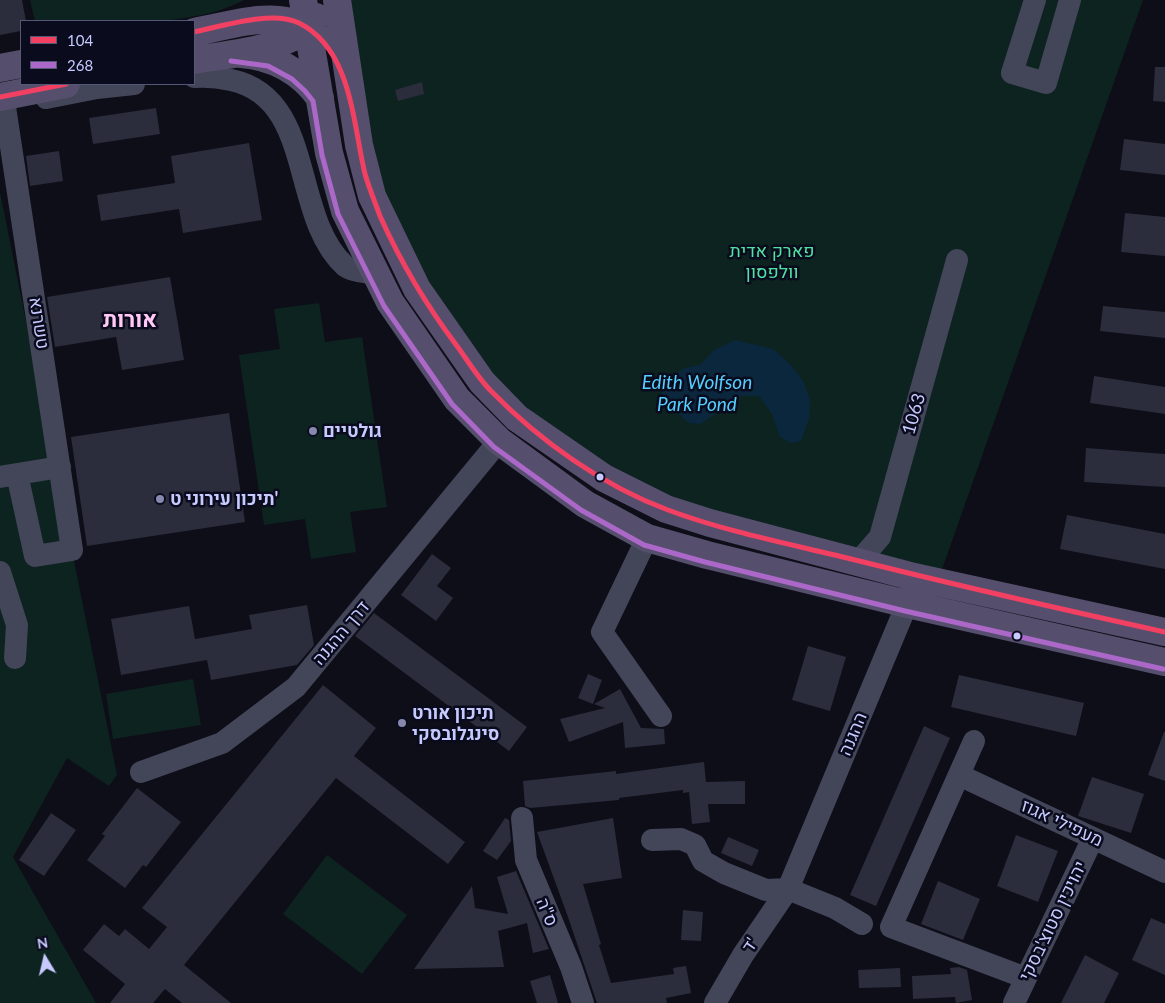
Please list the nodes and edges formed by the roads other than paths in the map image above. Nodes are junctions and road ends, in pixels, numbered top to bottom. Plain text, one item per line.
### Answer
1 (264, 0) edge
2 (303, 0) edge
3 (321, 0) edge
4 (337, 0) edge
5 (1035, 0) edge
6 (1070, 0) edge
7 (230, 25) junction
8 (308, 28) junction
9 (195, 32) edge
10 (232, 54) junction
11 (195, 60) edge
12 (20, 64) edge
13 (0, 68) edge
14 (195, 77) edge
15 (62, 85) edge
16 (125, 85) edge
17 (320, 98) junction
18 (3, 100) edge
19 (356, 123) junction
20 (957, 260) dead end
21 (374, 274) junction
22 (499, 441) junction
23 (60, 467) junction
24 (8, 476) edge
25 (880, 537) junction
26 (647, 538) junction
27 (859, 561) junction
28 (0, 572) edge
29 (902, 573) junction
30 (908, 604) junction
31 (1165, 632) edge
32 (15, 658) dead end
33 (1165, 662) edge
34 (661, 716) dead end
35 (974, 741) dead end
36 (141, 772) dead end
37 (959, 775) junction
38 (522, 818) dead end
39 (1093, 838) junction
40 (652, 840) dead end
41 (1165, 872) edge
42 (788, 889) junction
43 (862, 924) dead end
44 (1026, 978) junction
45 (583, 1003) edge
46 (715, 1003) edge
47 (1014, 1003) edge

1 - 7 main road
2 - 8 main road
3 - 8 main road
4 - 19 main road
5 - 6 street
7 - 8 main road
7 - 9 main road
8 - 10 main road
8 - 17 main road
8 - 19 main road
10 - 11 main road
10 - 17 main road
12 - 13 main road
14 - 21 street
15 - 18 main road
16 - 18 street
17 - 21 main road
18 - 23 street, טשרנא
19 - 27 main road
20 - 25 street, 1063
21 - 22 main road
22 - 26 main road
22 - 36 street, דרך ההגנה
23 - 24 street
23 - 24 street, טשרנא
25 - 27 street, 1063
25 - 29 street
26 - 30 main road
26 - 34 street
27 - 29 main road
28 - 32 street
29 - 30 street, ההגנה
29 - 31 main road
30 - 33 main road
30 - 42 street, ההגנה
35 - 37 street
37 - 39 street, מעפילי אגוז
37 - 44 street
38 - 45 street, ס"ה
39 - 41 street, מעפילי אגוז
39 - 44 street, יהויכין סטוצ'בסקי
40 - 42 street
42 - 43 street
42 - 46 street, ד'
44 - 47 street, יהויכין סטוצ'בסקי

